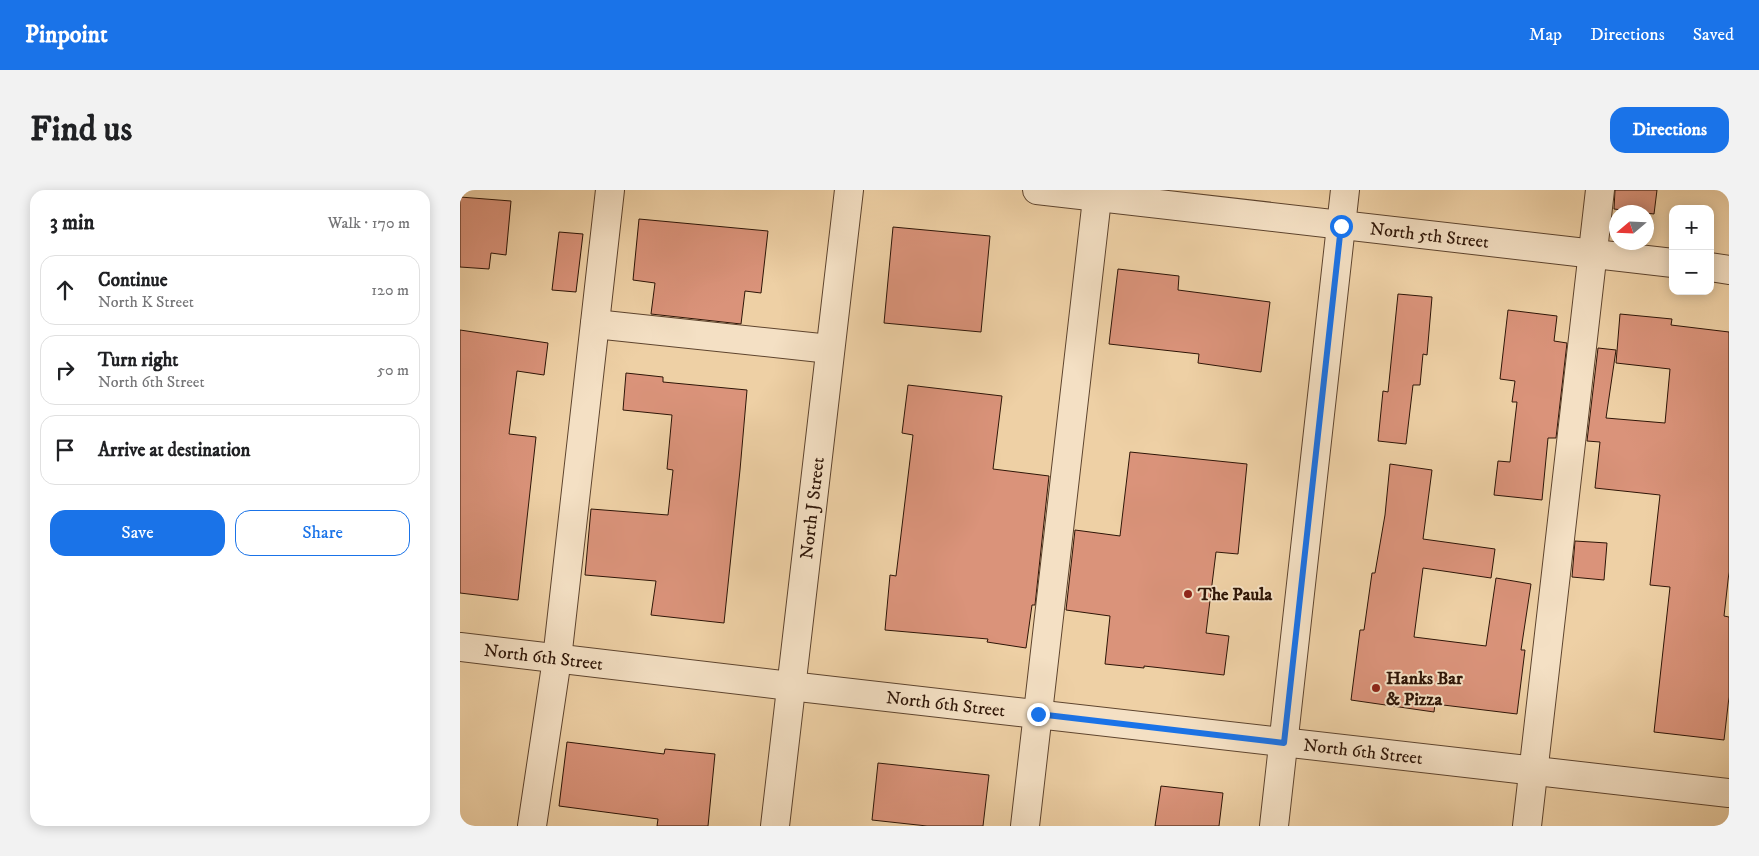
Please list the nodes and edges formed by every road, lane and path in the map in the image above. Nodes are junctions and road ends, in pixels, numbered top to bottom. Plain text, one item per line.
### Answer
1 (610, 190) edge
2 (849, 190) edge
3 (1038, 190) edge
4 (1345, 190) edge
5 (1600, 190) edge
6 (1098, 194) edge
7 (1341, 226) junction
8 (1593, 254) junction
9 (1669, 263) edge
10 (1714, 268) edge
11 (1729, 270) edge
12 (595, 324) junction
13 (830, 349) junction
14 (460, 647) edge
15 (556, 658) junction
16 (790, 686) junction
17 (1038, 714) junction
18 (1284, 743) junction
19 (1533, 771) junction
20 (1729, 793) edge
21 (532, 826) edge
22 (775, 826) edge
23 (1025, 826) edge
24 (1274, 826) edge
25 (1527, 826) edge

1 - 12 street
2 - 13 street, North J Street
3 - 6 street, North 5th Street
4 - 7 street
5 - 8 street
6 - 7 street, North 5th Street
6 - 17 street
7 - 8 street, North 5th Street
7 - 18 street
8 - 9 street, North 5th Street
8 - 19 street
10 - 11 street
12 - 13 street
12 - 15 street
13 - 16 street, North J Street
14 - 15 street, North 6th Street
15 - 16 street, North 6th Street
15 - 21 street
16 - 17 street, North 6th Street
16 - 22 street, North J Street
17 - 18 street, North 6th Street
17 - 23 street
18 - 19 street, North 6th Street
18 - 24 street
19 - 20 street, North 6th Street
19 - 25 street

